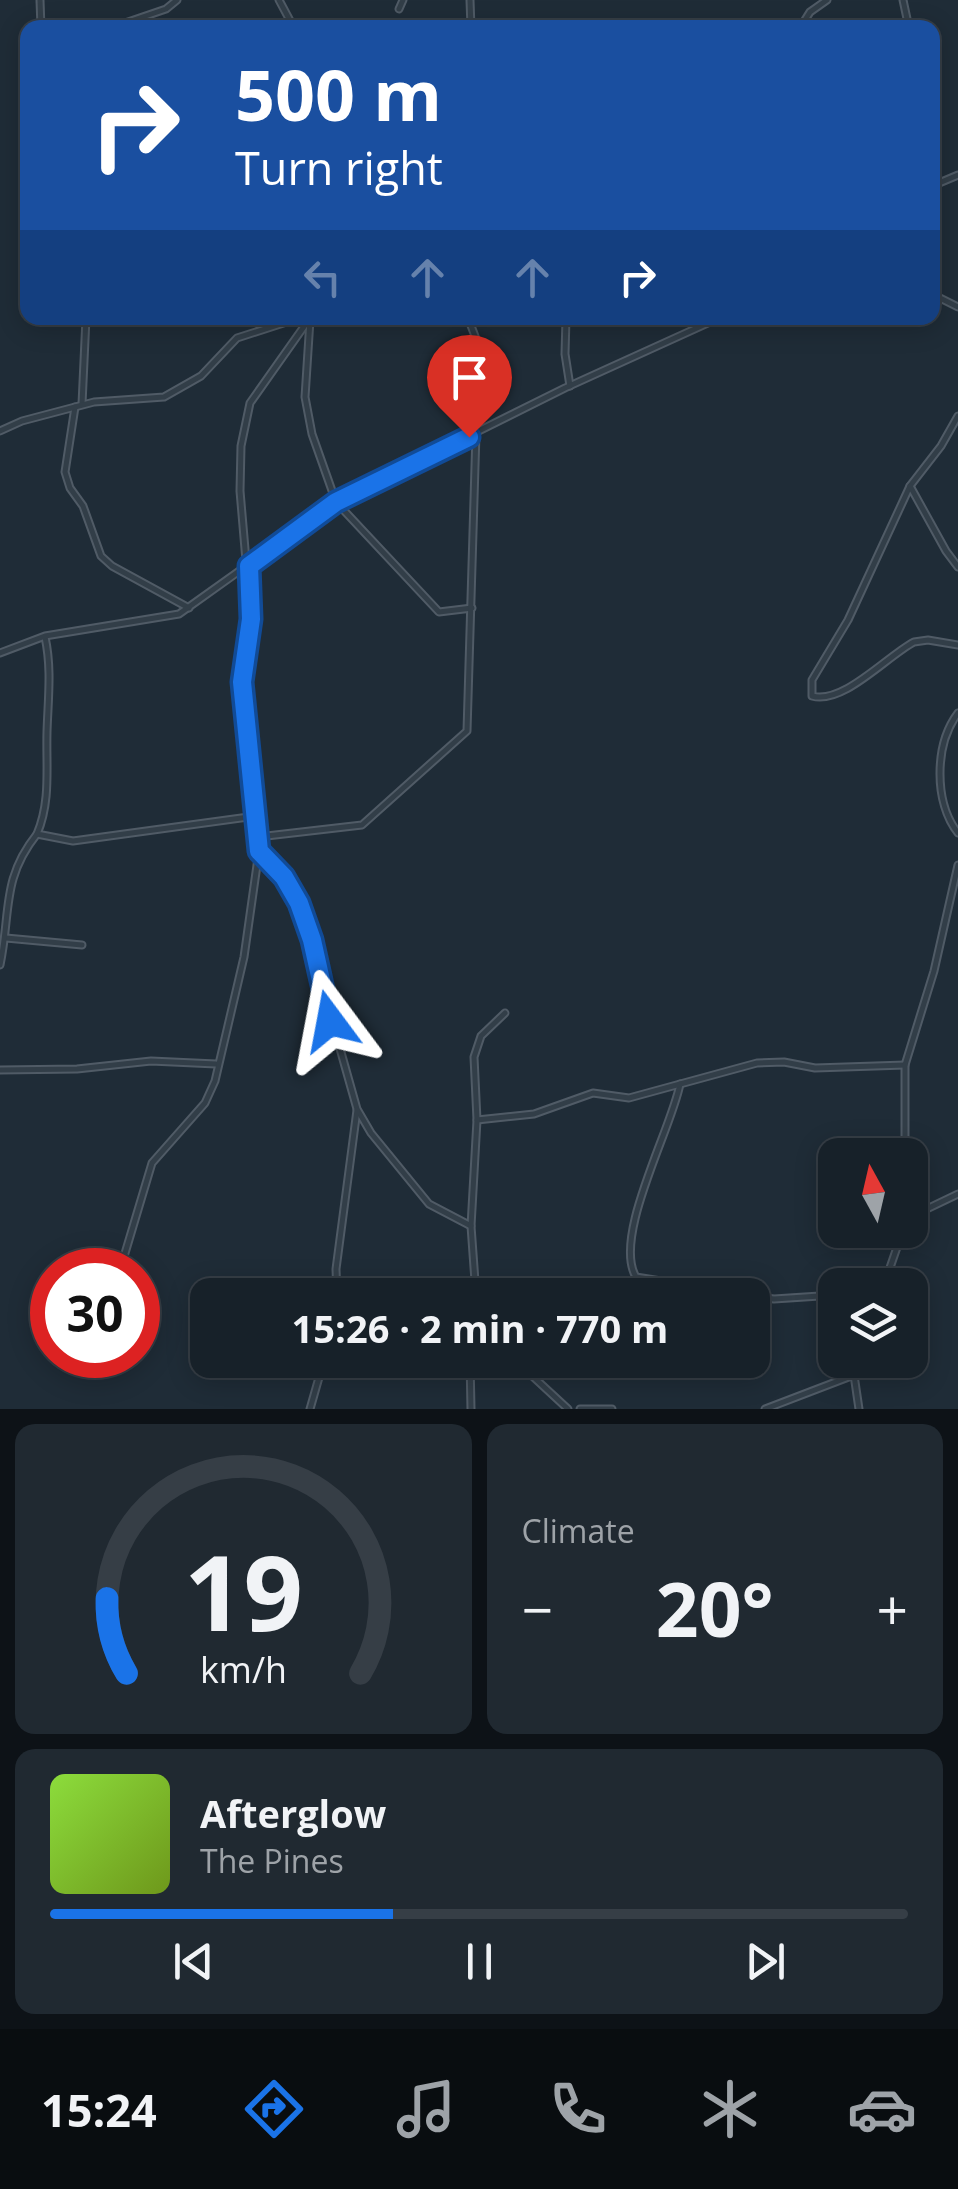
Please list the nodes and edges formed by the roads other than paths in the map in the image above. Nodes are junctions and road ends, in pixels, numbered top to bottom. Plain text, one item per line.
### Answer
1 (177, 0) edge
2 (403, 0) edge
3 (828, 0) edge
4 (400, 9) dead end
5 (134, 20) edge
6 (805, 20) edge
7 (85, 325) edge
8 (277, 325) edge
9 (305, 325) edge
10 (310, 325) edge
11 (471, 325) edge
12 (566, 325) edge
13 (704, 325) edge
14 (570, 386) junction
15 (78, 406) junction
16 (958, 416) edge
17 (0, 430) edge
18 (476, 433) junction
19 (910, 486) junction
20 (336, 502) junction
21 (249, 566) junction
22 (958, 566) edge
23 (189, 608) junction
24 (472, 608) junction
25 (45, 636) junction
26 (958, 645) edge
27 (0, 653) edge
28 (958, 714) edge
29 (256, 816) junction
30 (36, 834) junction
31 (958, 834) edge
32 (258, 838) junction
33 (259, 851) junction
34 (958, 865) edge
35 (6, 938) junction
36 (82, 945) dead end
37 (0, 965) edge
38 (505, 1013) dead end
39 (218, 1064) junction
40 (905, 1065) junction
41 (0, 1070) edge
42 (680, 1084) junction
43 (357, 1109) junction
44 (477, 1120) junction
45 (905, 1138) edge
46 (958, 1194) edge
47 (928, 1208) edge
48 (472, 1226) junction
49 (127, 1248) edge
50 (336, 1278) edge
51 (475, 1278) edge
52 (641, 1278) edge
53 (818, 1295) edge
54 (770, 1298) edge
55 (319, 1378) edge
56 (470, 1378) edge
57 (534, 1378) edge
58 (844, 1378) edge
59 (855, 1378) edge
60 (310, 1409) edge
61 (471, 1409) edge
62 (568, 1409) edge
63 (580, 1409) edge
64 (612, 1409) edge
65 (765, 1409) edge
66 (859, 1409) edge

1 - 5 street
2 - 4 street
3 - 6 street
7 - 15 street
8 - 15 street
9 - 21 street
10 - 20 street
11 - 18 street
12 - 14 street
13 - 14 street
14 - 18 street
15 - 17 street
15 - 23 street
16 - 19 street
18 - 20 street
18 - 24 street
19 - 22 street
19 - 26 street
20 - 21 street
20 - 24 street
21 - 23 street
21 - 29 street
23 - 25 street
24 - 32 street
25 - 27 street
25 - 30 street
28 - 31 street
29 - 30 street
29 - 32 street
30 - 35 street
32 - 33 street
33 - 39 street
33 - 43 street
34 - 40 street
35 - 36 street
35 - 37 street
38 - 44 street
39 - 41 street
39 - 49 street
40 - 42 street
40 - 45 street
42 - 44 street
42 - 52 street
43 - 48 street
43 - 50 street
44 - 48 street
46 - 47 street
48 - 51 street
53 - 54 street
55 - 60 street
56 - 61 street
57 - 62 street
58 - 65 street
59 - 66 street
63 - 64 street

